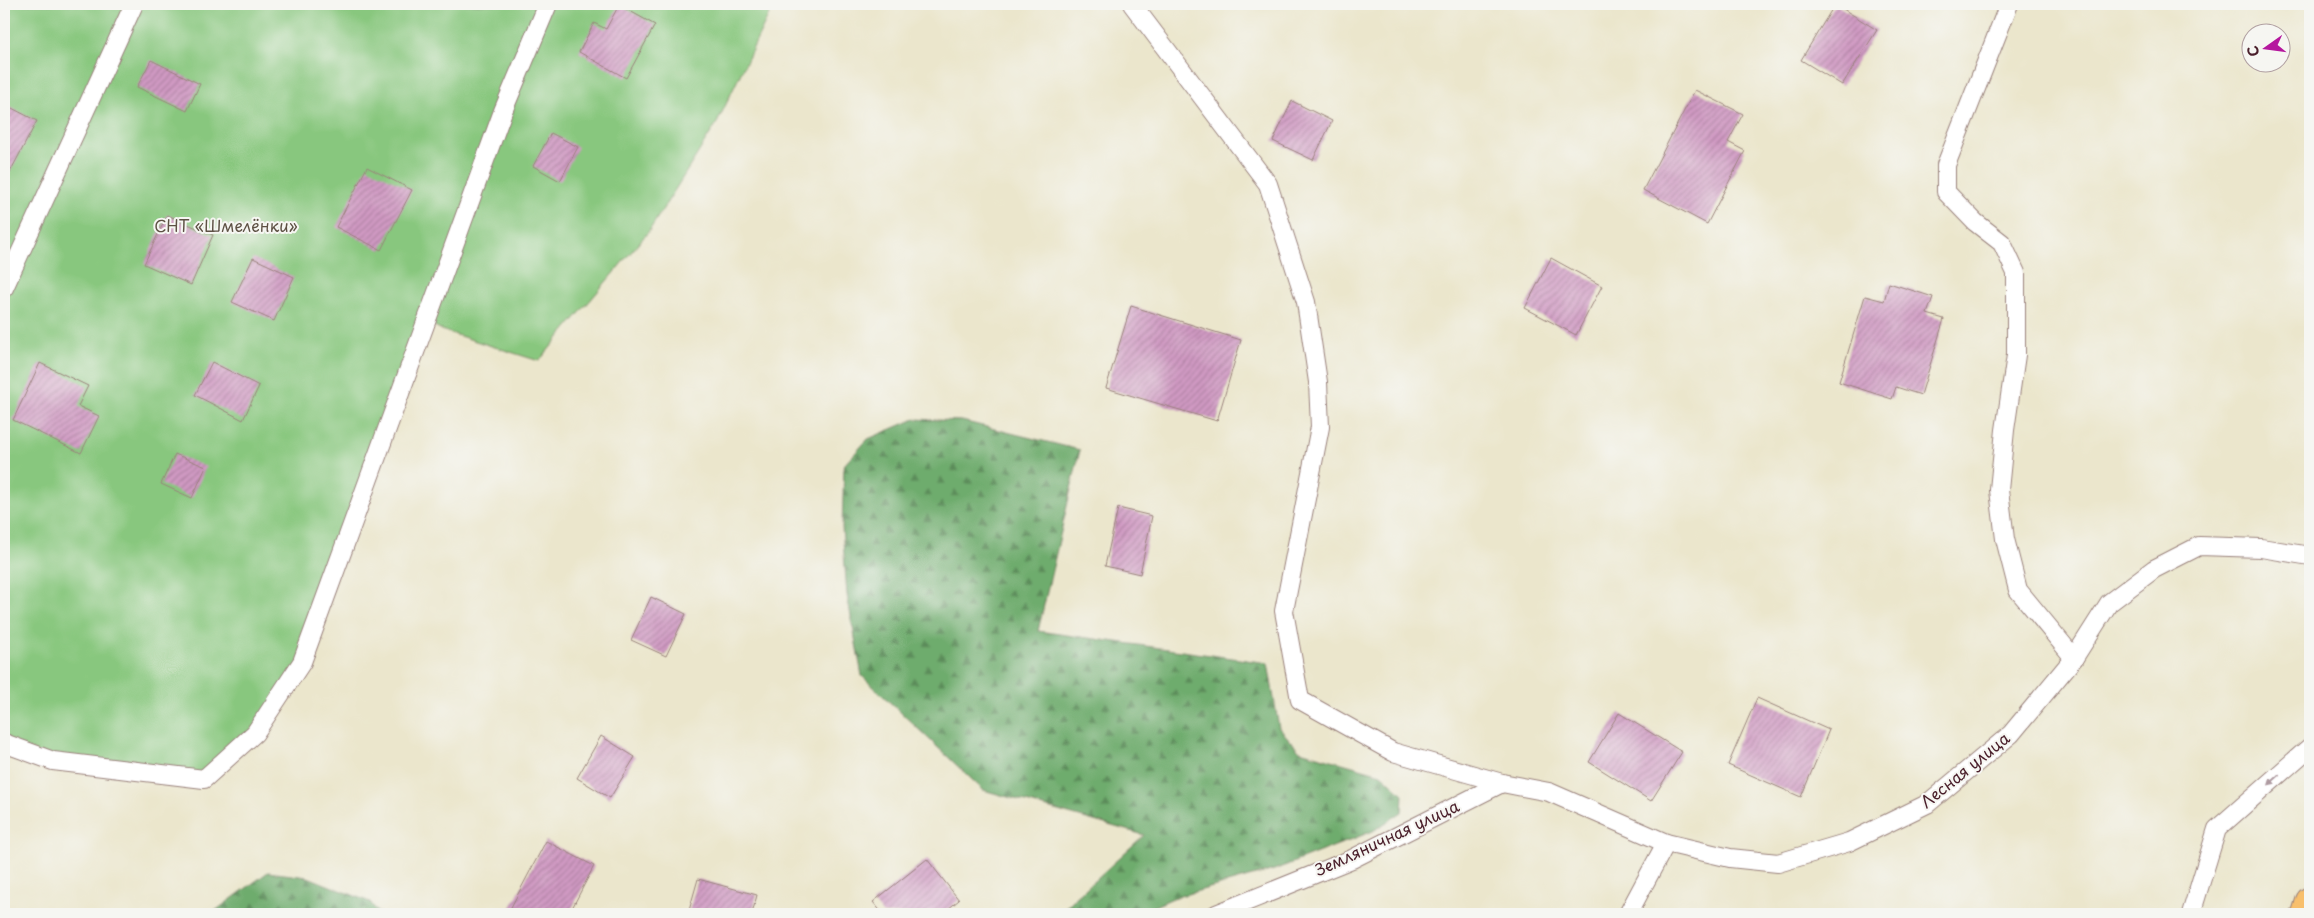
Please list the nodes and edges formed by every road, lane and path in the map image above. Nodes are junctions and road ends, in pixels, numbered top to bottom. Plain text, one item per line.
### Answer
1 (134, 4) edge
2 (548, 4) edge
3 (1132, 4) edge
4 (2010, 4) edge
5 (4, 288) edge
6 (2310, 556) edge
7 (2074, 658) junction
8 (4, 743) edge
9 (2310, 747) edge
10 (1502, 783) junction
11 (1666, 844) junction
12 (2310, 902) edge
13 (1216, 914) edge
14 (1628, 914) edge
15 (2192, 914) edge
16 (2306, 914) edge

1 - 5 lane
2 - 8 lane
3 - 10 lane, Лесная улица
4 - 7 lane
6 - 7 lane, Лесная улица
7 - 11 lane, Лесная улица
9 -> 15 lane
10 - 11 lane, Лесная улица
10 - 13 lane, Земляничная улица
11 - 14 lane
12 - 16 main road

